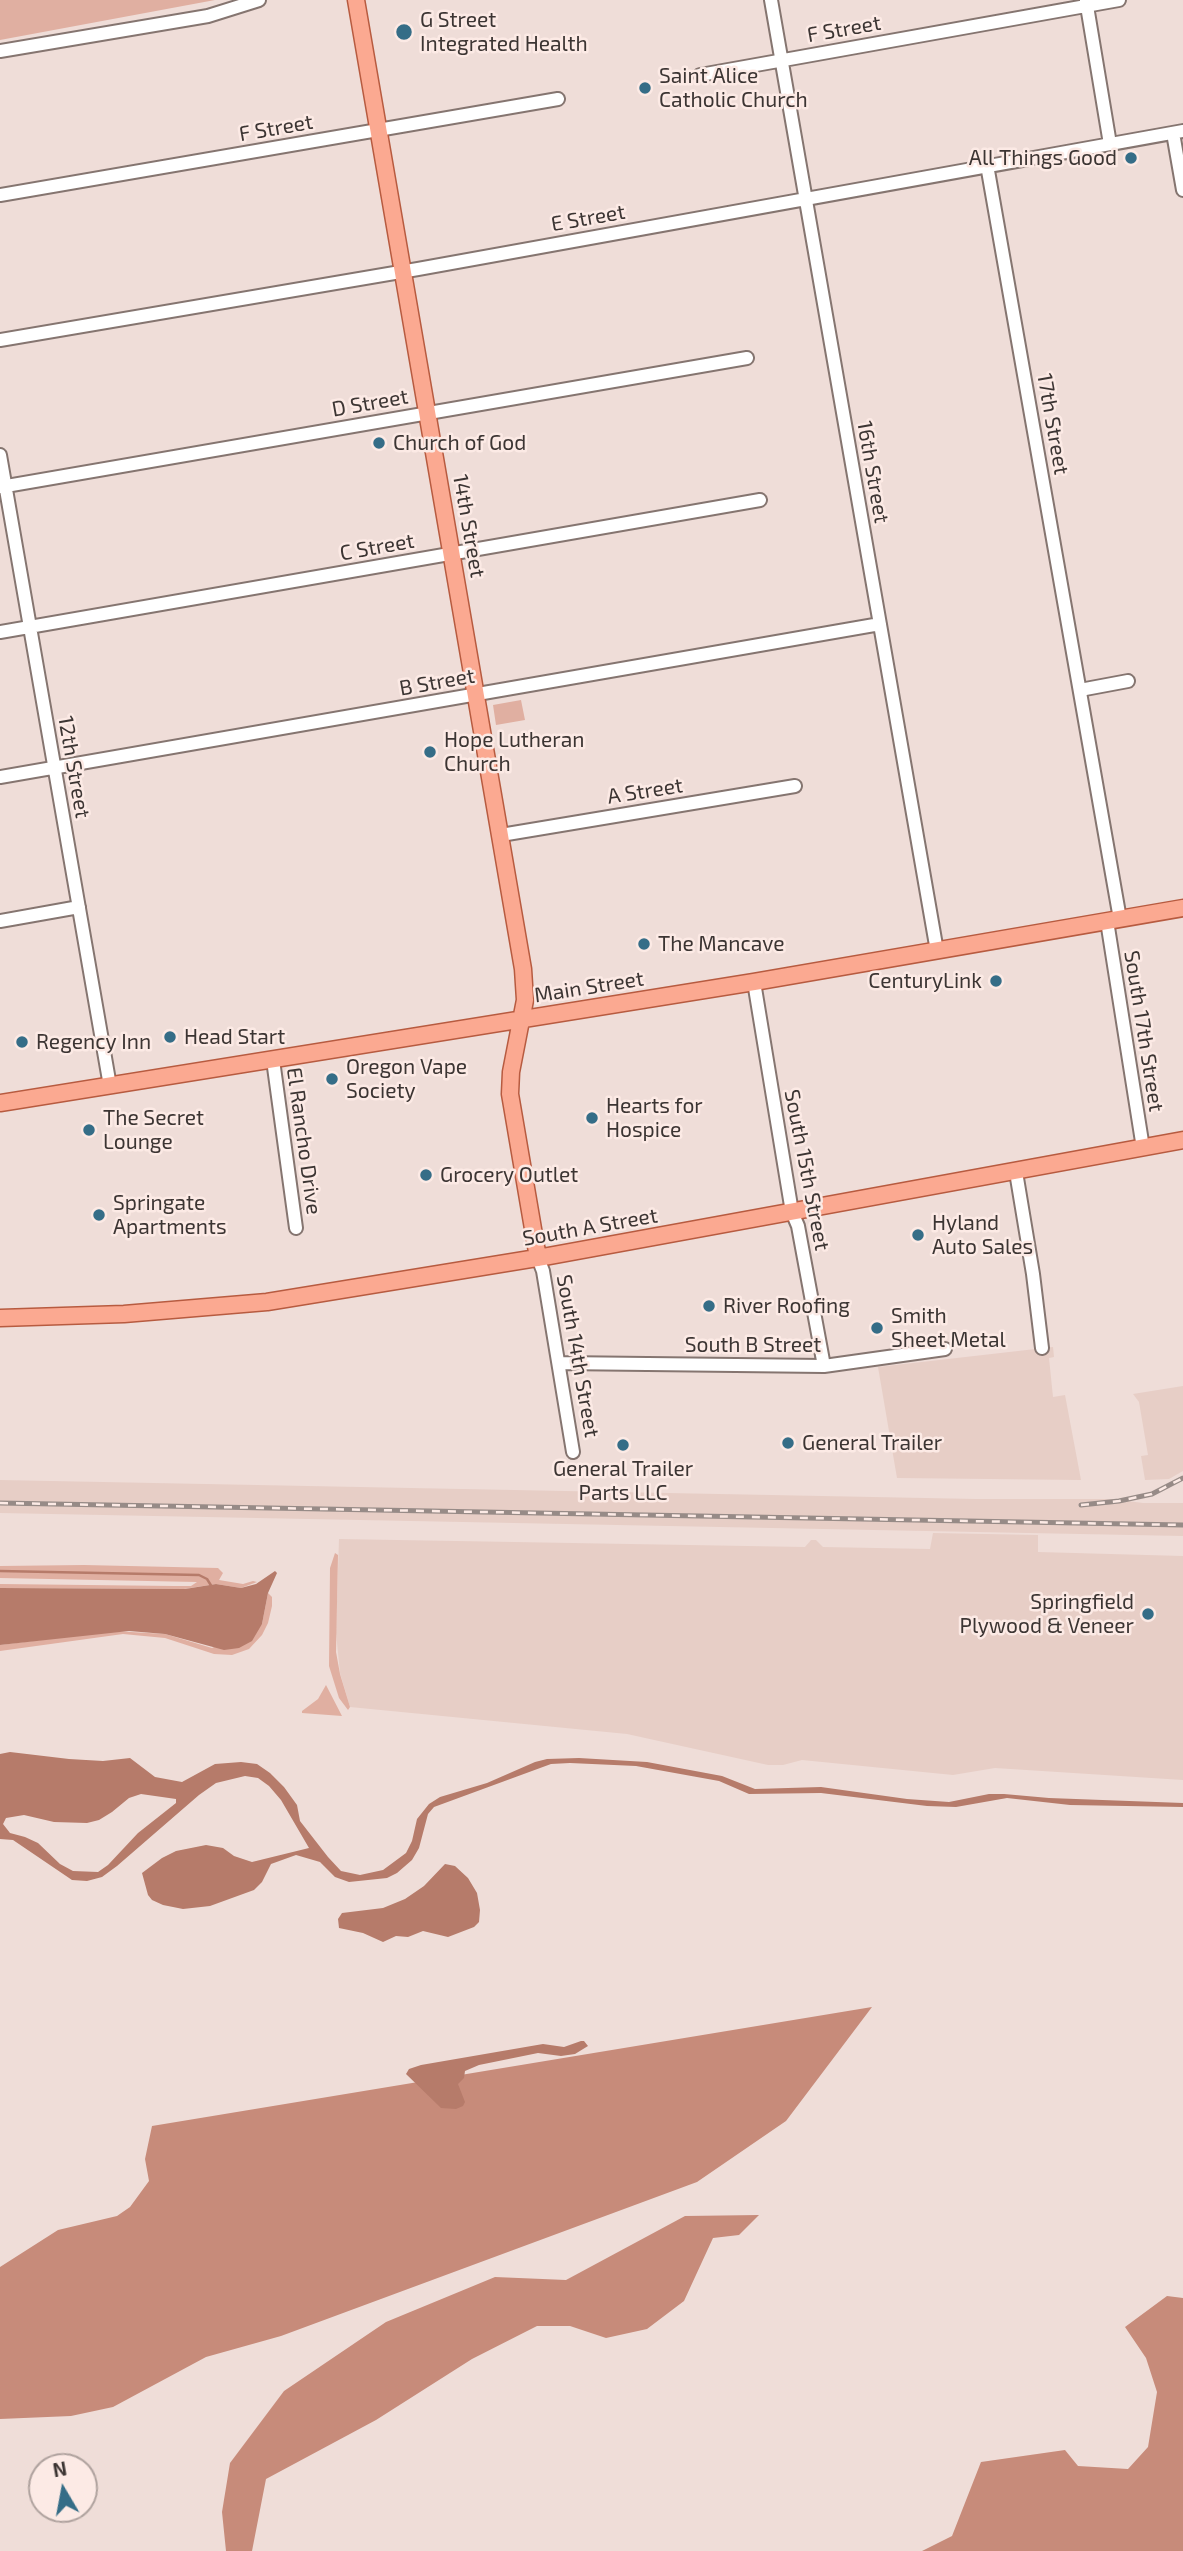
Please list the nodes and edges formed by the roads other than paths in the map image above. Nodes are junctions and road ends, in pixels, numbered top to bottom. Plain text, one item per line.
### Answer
1 (258, 0) edge
2 (356, 0) edge
3 (771, 0) edge
4 (1119, 0) edge
5 (1086, 3) edge
6 (0, 51) edge
7 (781, 59) junction
8 (700, 75) dead end
9 (558, 99) dead end
10 (379, 130) junction
11 (1178, 132) edge
12 (1111, 144) junction
13 (988, 165) junction
14 (1183, 190) edge
15 (0, 195) edge
16 (805, 198) junction
17 (403, 271) junction
18 (0, 340) edge
19 (747, 358) dead end
20 (428, 413) junction
21 (0, 455) edge
22 (3, 486) edge
23 (760, 500) dead end
24 (452, 553) junction
25 (880, 624) junction
26 (31, 626) junction
27 (0, 632) edge
28 (1128, 681) dead end
29 (1080, 690) junction
30 (477, 695) junction
31 (55, 767) junction
32 (0, 777) edge
33 (795, 786) dead end
34 (501, 835) junction
35 (79, 907) junction
36 (1183, 908) edge
37 (1114, 920) junction
38 (0, 921) edge
39 (937, 951) junction
40 (754, 982) junction
41 (523, 1019) junction
42 (273, 1060) junction
43 (110, 1086) junction
44 (0, 1103) edge
45 (1183, 1140) edge
46 (1143, 1148) junction
47 (1016, 1172) junction
48 (792, 1212) junction
49 (296, 1228) dead end
50 (538, 1258) junction
51 (0, 1318) edge
52 (1042, 1348) dead end
53 (945, 1349) dead end
54 (559, 1363) junction
55 (824, 1366) junction
56 (573, 1452) dead end

1 - 6 street
2 - 10 main road, 14th Street
3 - 7 street, 16th Street
4 - 5 street, F Street
5 - 7 street, F Street
5 - 12 street
7 - 8 street, F Street
7 - 16 street, 16th Street
9 - 10 street, F Street
10 - 15 street, F Street
10 - 17 main road, 14th Street
11 - 12 street, E Street
11 - 14 street
12 - 13 street, E Street
13 - 16 street, E Street
13 - 29 street, 17th Street
16 - 17 street, E Street
16 - 25 street, 16th Street
17 - 18 street, E Street
17 - 20 main road, 14th Street
19 - 20 street, D Street
20 - 22 street, D Street
20 - 24 main road, 14th Street
21 - 22 street, 12th Street
22 - 26 street, 12th Street
23 - 24 street, C Street
24 - 26 street, C Street
24 - 30 main road, 14th Street
25 - 30 street, B Street
25 - 39 street, 16th Street
26 - 27 street, C Street
26 - 31 street, 12th Street
28 - 29 street
29 - 37 street, 17th Street
30 - 31 street, B Street
30 - 34 main road, 14th Street
31 - 32 street, B Street
31 - 35 street, 12th Street
33 - 34 street, A Street
34 - 41 main road, 14th Street
35 - 38 street
35 - 43 street, 12th Street
36 - 37 main road, Main Street
37 - 39 main road, Main Street
37 - 46 street, South 17th Street
39 - 40 main road, Main Street
40 - 41 main road, Main Street
40 - 48 street, South 15th Street
41 - 42 main road, Main Street
41 - 50 main road, South 14th Street
42 - 43 main road, Main Street
42 - 49 street, El Rancho Drive
43 - 44 main road, Main Street
45 - 46 main road, South A Street
46 - 47 main road, South A Street
47 - 48 main road, South A Street
47 - 52 street
48 - 50 main road, South A Street
48 - 55 street, South 15th Street
50 - 51 main road, South A Street
50 - 54 street, South 14th Street
53 - 55 street, South B Street
54 - 55 street, South B Street
54 - 56 street, South 14th Street

